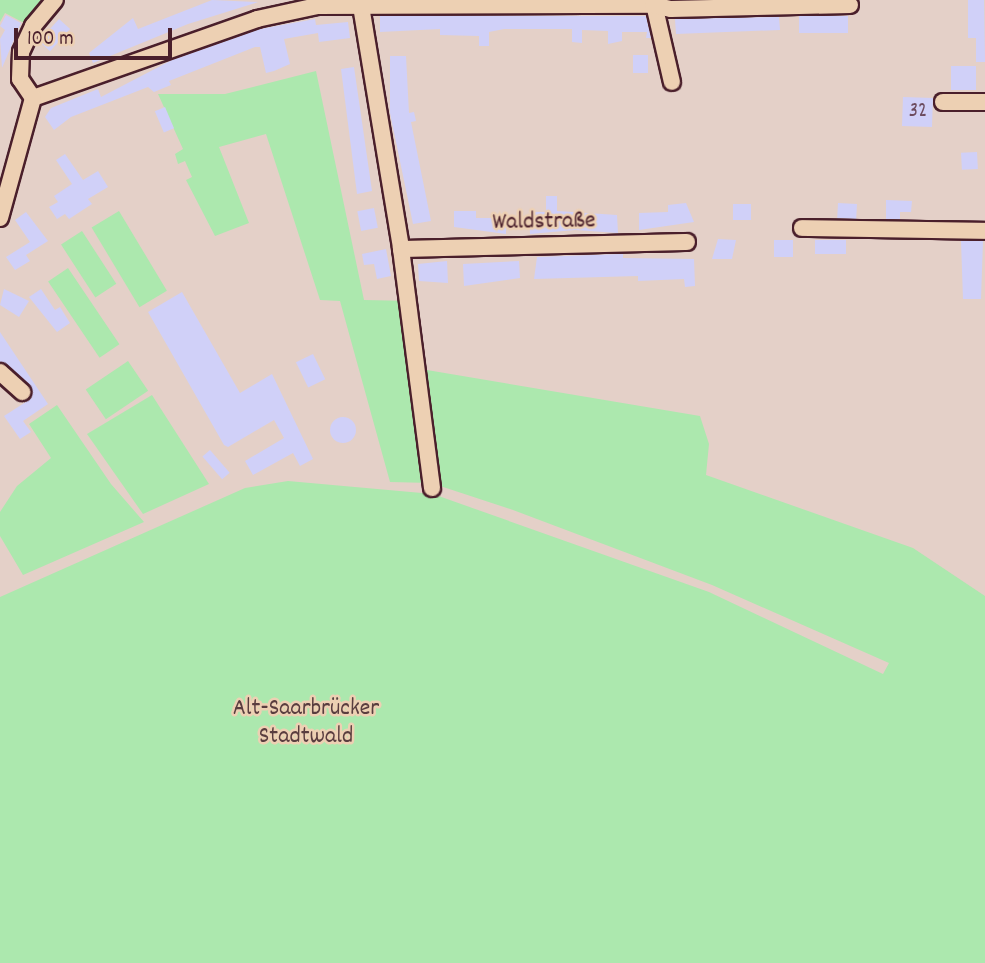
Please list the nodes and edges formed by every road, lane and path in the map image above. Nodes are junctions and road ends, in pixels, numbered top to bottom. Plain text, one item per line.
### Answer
1 (55, 0) edge
2 (359, 2) edge
3 (653, 2) edge
4 (850, 5) dead end
5 (672, 82) dead end
6 (33, 98) junction
7 (943, 102) dead end
8 (985, 102) edge
9 (4, 181) edge
10 (0, 218) edge
11 (802, 228) dead end
12 (985, 231) edge
13 (687, 242) dead end
14 (401, 249) junction
15 (0, 372) edge
16 (22, 391) dead end
17 (432, 488) dead end

1 - 6 street
2 - 3 street
2 - 6 street
2 - 14 street
3 - 4 street
3 - 5 street
6 - 9 street
7 - 8 street
9 - 10 street
11 - 12 street
13 - 14 street, Waldstraße
14 - 17 street
15 - 16 street

